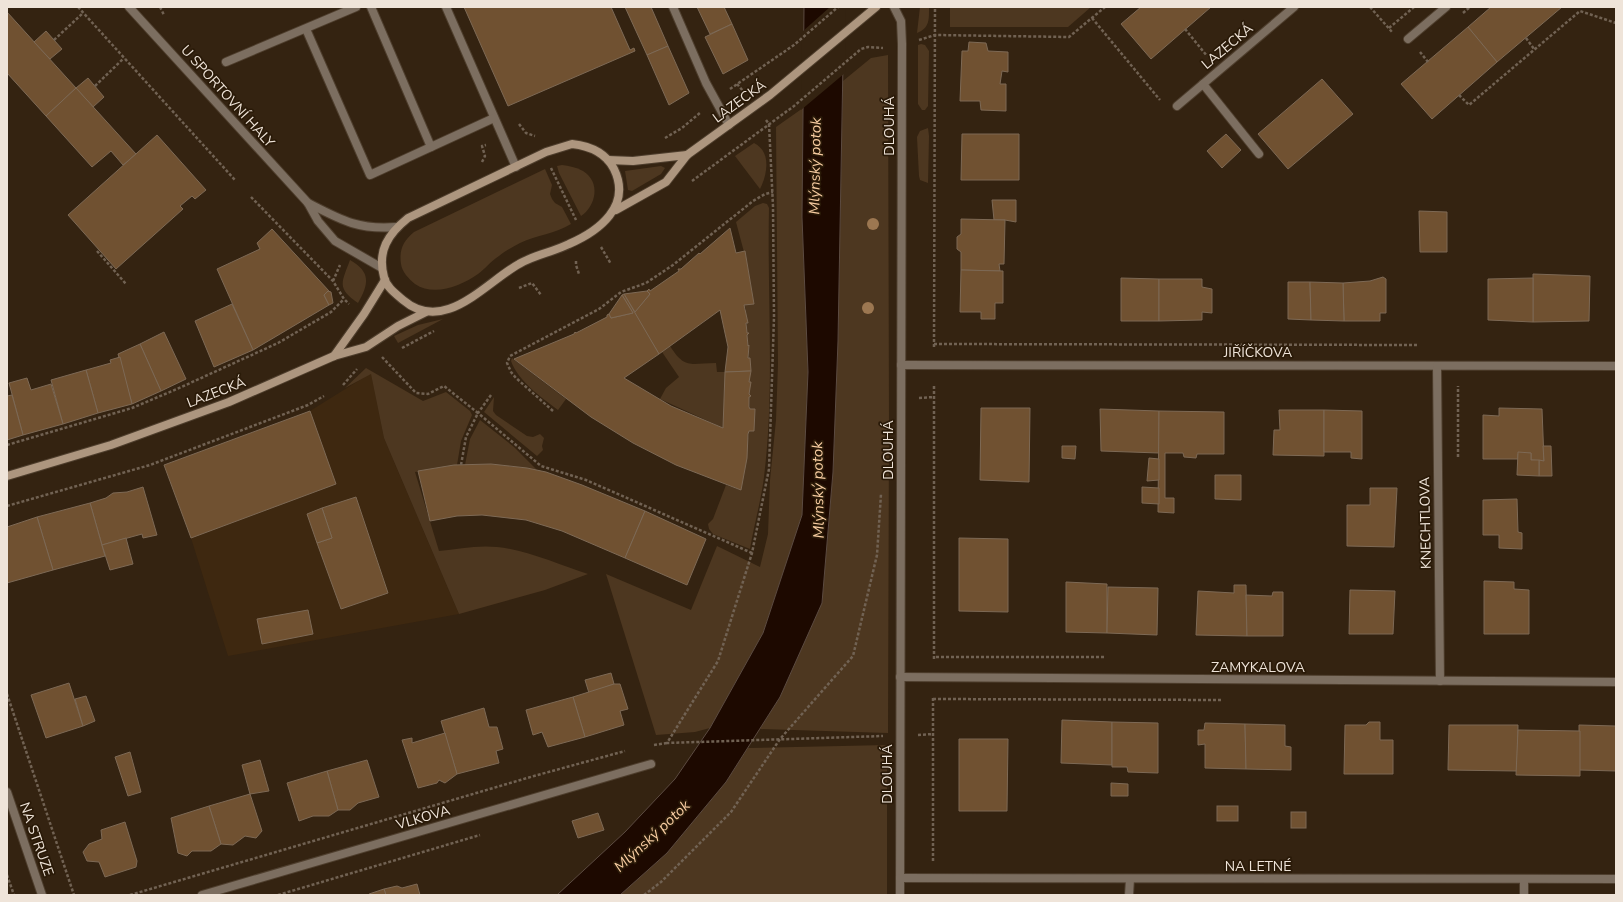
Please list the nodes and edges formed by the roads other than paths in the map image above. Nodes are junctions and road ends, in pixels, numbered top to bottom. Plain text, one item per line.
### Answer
1 (128, 7) edge
2 (356, 7) edge
3 (372, 7) edge
4 (446, 7) edge
5 (673, 7) edge
6 (894, 7) edge
7 (1294, 7) edge
8 (1446, 7) edge
9 (873, 10) edge
10 (306, 29) junction
11 (1408, 39) dead end
12 (226, 62) dead end
13 (1203, 84) junction
14 (1177, 106) dead end
15 (494, 118) junction
16 (729, 125) junction
17 (431, 147) junction
18 (1259, 154) dead end
19 (687, 155) junction
20 (608, 160) junction
21 (516, 167) junction
22 (308, 203) junction
23 (616, 210) junction
24 (396, 228) junction
25 (382, 268) junction
26 (385, 280) junction
27 (426, 312) junction
28 (334, 356) junction
29 (901, 365) junction
30 (1437, 366) junction
31 (1616, 366) edge
32 (7, 476) edge
33 (900, 677) junction
34 (1440, 681) junction
35 (1616, 682) edge
36 (651, 764) dead end
37 (7, 792) edge
38 (900, 878) junction
39 (1130, 878) junction
40 (1524, 879) junction
41 (1616, 879) edge
42 (42, 895) edge
43 (202, 895) edge
44 (900, 895) edge
45 (1129, 895) edge
46 (1524, 895) edge

1 - 22 street, U SPORTOVNÍ HALY
2 - 10 street
3 - 17 street
4 - 15 street
5 - 16 street
6 - 29 street, DLOUHÁ
7 - 13 street, LAZECKÁ
8 - 11 street
9 - 16 main road, LAZECKÁ
10 - 12 street
10 - 17 street
13 - 14 street, LAZECKÁ
13 - 18 street
15 - 17 street
15 - 21 street
16 - 19 main road, LAZECKÁ
19 - 20 main road
19 - 23 main road, LAZECKÁ
20 - 21 main road
20 - 23 main road
21 - 24 main road
22 - 24 street, U SPORTOVNÍ HALY
22 - 25 street, U SPORTOVNÍ HALY
23 - 27 main road, LAZECKÁ
24 - 25 main road
25 - 26 main road
26 - 27 main road
26 - 28 main road
27 - 28 main road, LAZECKÁ
28 - 32 main road, LAZECKÁ
29 - 30 street, JIŘÍČKOVA
29 - 33 street, DLOUHÁ
30 - 31 street, JIŘÍČKOVA
30 - 34 street, KNECHTLOVA
33 - 34 street, ZAMYKALOVA
33 - 38 street, DLOUHÁ
34 - 35 street, ZAMYKALOVA
36 - 43 street, VLKOVA
37 - 42 street, NA STRUZE
38 - 39 street, NA LETNÉ
38 - 44 street, DLOUHÁ
39 - 40 street, NA LETNÉ
39 - 45 street
40 - 41 street, NA LETNÉ
40 - 46 street

